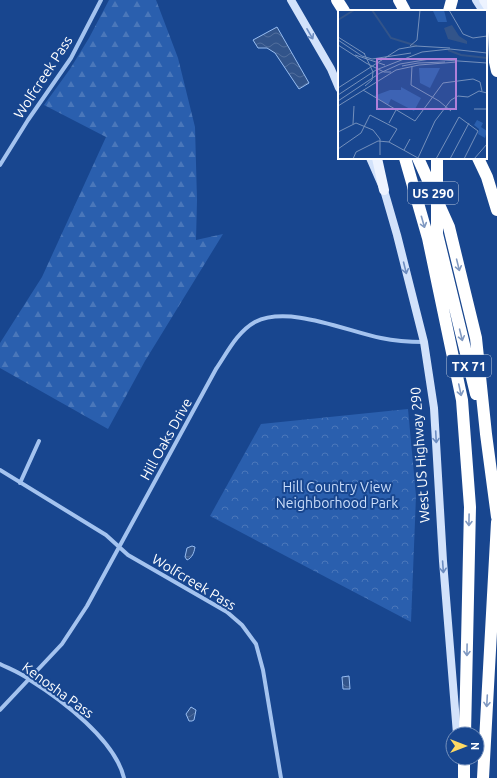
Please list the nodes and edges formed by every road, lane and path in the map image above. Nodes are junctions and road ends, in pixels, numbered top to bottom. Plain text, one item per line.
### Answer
1 (101, 0) edge
2 (291, 0) edge
3 (337, 0) edge
4 (399, 0) edge
5 (403, 0) edge
6 (452, 0) edge
7 (476, 0) edge
8 (484, 0) edge
9 (493, 0) edge
10 (343, 10) edge
11 (397, 10) edge
12 (404, 10) edge
13 (449, 10) edge
14 (482, 10) edge
15 (487, 16) edge
16 (497, 20) edge
17 (497, 30) edge
18 (497, 71) edge
19 (338, 86) edge
20 (370, 159) edge
21 (377, 159) edge
22 (405, 159) edge
23 (418, 159) edge
24 (437, 159) edge
25 (478, 159) edge
26 (0, 165) edge
27 (384, 190) junction
28 (497, 210) edge
29 (424, 342) junction
30 (486, 434) junction
31 (39, 441) dead end
32 (0, 470) edge
33 (20, 483) junction
34 (497, 517) edge
35 (497, 522) edge
36 (118, 547) junction
37 (0, 664) edge
38 (30, 679) junction
39 (0, 710) edge
40 (456, 726) edge
41 (465, 726) edge
42 (462, 766) edge
43 (464, 766) edge
44 (124, 778) edge
45 (281, 778) edge
46 (464, 778) edge
47 (483, 778) edge

1 - 26 street, Wolfcreek Pass
2 -> 19 main road
3 - 10 highway
4 - 12 highway
5 - 11 main road
6 - 13 highway
7 - 14 main road
8 - 16 main road
9 - 18 highway
15 - 17 main road
20 - 27 main road, West US Highway 290
21 - 27 main road
22 -> 41 highway
23 -> 30 highway, US 290
24 -> 30 highway, TX 71
25 - 28 highway
27 -> 29 main road, West US Highway 290
29 - 36 street, Hill Oaks Drive
29 -> 40 main road, West US Highway 290
30 - 34 highway, US 290
31 - 33 street
32 - 33 street, Wolfcreek Pass
33 - 36 street, Wolfcreek Pass
35 -> 47 highway
36 - 38 street, Hill Oaks Drive
36 - 45 street, Wolfcreek Pass
37 - 38 street, Kenosha Pass
38 - 39 street, Hill Oaks Drive
38 - 44 street, Kenosha Pass
42 - 46 main road
43 - 46 highway

